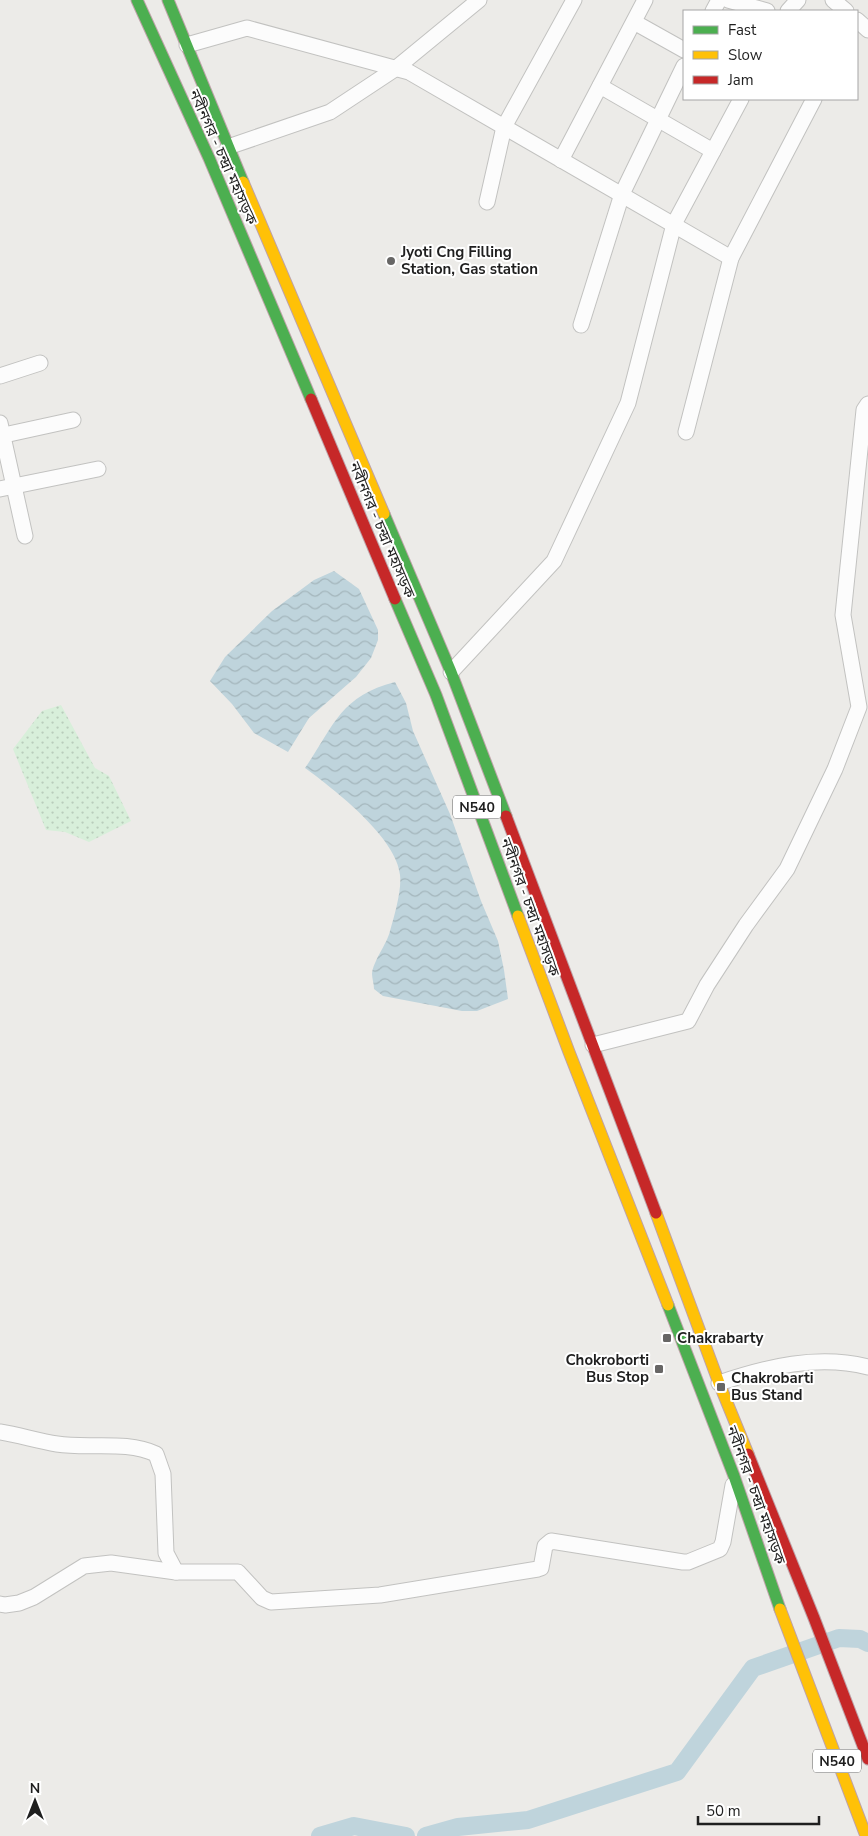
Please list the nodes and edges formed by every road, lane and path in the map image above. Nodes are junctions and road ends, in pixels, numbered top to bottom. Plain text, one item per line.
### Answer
1 (137, 0) edge
2 (168, 0) edge
3 (480, 0) edge
4 (574, 0) edge
5 (645, 0) edge
6 (728, 0) edge
7 (798, 0) edge
8 (833, 0) edge
9 (764, 10) edge
10 (789, 10) edge
11 (845, 10) edge
12 (634, 22) junction
13 (187, 46) junction
14 (683, 49) edge
15 (683, 68) edge
16 (395, 69) junction
17 (600, 86) junction
18 (739, 100) edge
19 (813, 100) edge
20 (658, 119) junction
21 (504, 127) junction
22 (228, 147) junction
23 (713, 151) junction
24 (561, 160) junction
25 (622, 194) junction
26 (487, 202) dead end
27 (674, 224) junction
28 (731, 258) junction
29 (581, 325) dead end
30 (40, 363) dead end
31 (0, 376) edge
32 (868, 404) edge
33 (73, 420) dead end
34 (1, 432) edge
35 (686, 432) dead end
36 (98, 469) dead end
37 (7, 488) edge
38 (25, 536) dead end
39 (451, 672) junction
40 (593, 1045) junction
41 (614, 1135) junction
42 (868, 1367) edge
43 (719, 1383) junction
44 (0, 1432) edge
45 (734, 1476) junction
46 (176, 1572) junction
47 (0, 1604) edge
48 (868, 1759) edge
49 (866, 1836) edge

1 - 41 highway, নবীনগর - চন্দ্রা মহাসড়ক / N540
2 - 13 highway, নবীনগর - চন্দ্রা মহাসড়ক / N540
3 - 16 street
4 - 21 street
5 - 12 street
6 - 9 street
7 - 10 street
8 - 11 street
12 - 14 street
12 - 17 street
13 - 16 street
13 - 22 highway, নবীনগর - চন্দ্রা মহাসড়ক / N540
15 - 20 street
16 - 21 street
16 - 22 street
17 - 20 street
17 - 24 street
18 - 23 street
19 - 28 street
20 - 23 street
20 - 25 street
21 - 24 street
21 - 26 street
22 - 39 highway, নবীনগর - চন্দ্রা মহাসড়ক / N540
23 - 27 street
24 - 25 street
25 - 27 street
25 - 29 street
27 - 28 street
27 - 39 street
28 - 35 street
30 - 31 street
32 - 40 street
33 - 34 street
34 - 37 street
36 - 37 street
37 - 38 street
39 - 40 highway, নবীনগর - চন্দ্রা মহাসড়ক / N540
40 - 41 highway, নবীনগর - চন্দ্রা মহাসড়ক / N540
41 - 43 highway, নবীনগর - চন্দ্রা মহাসড়ক / N540
41 - 45 highway, নবীনগর - চন্দ্রা মহাসড়ক / N540
42 - 43 street
43 - 48 highway, নবীনগর - চন্দ্রা মহাসড়ক / N540
44 - 46 street
45 - 46 street
45 - 49 highway, নবীনগর - চন্দ্রা মহাসড়ক / N540
46 - 47 street

